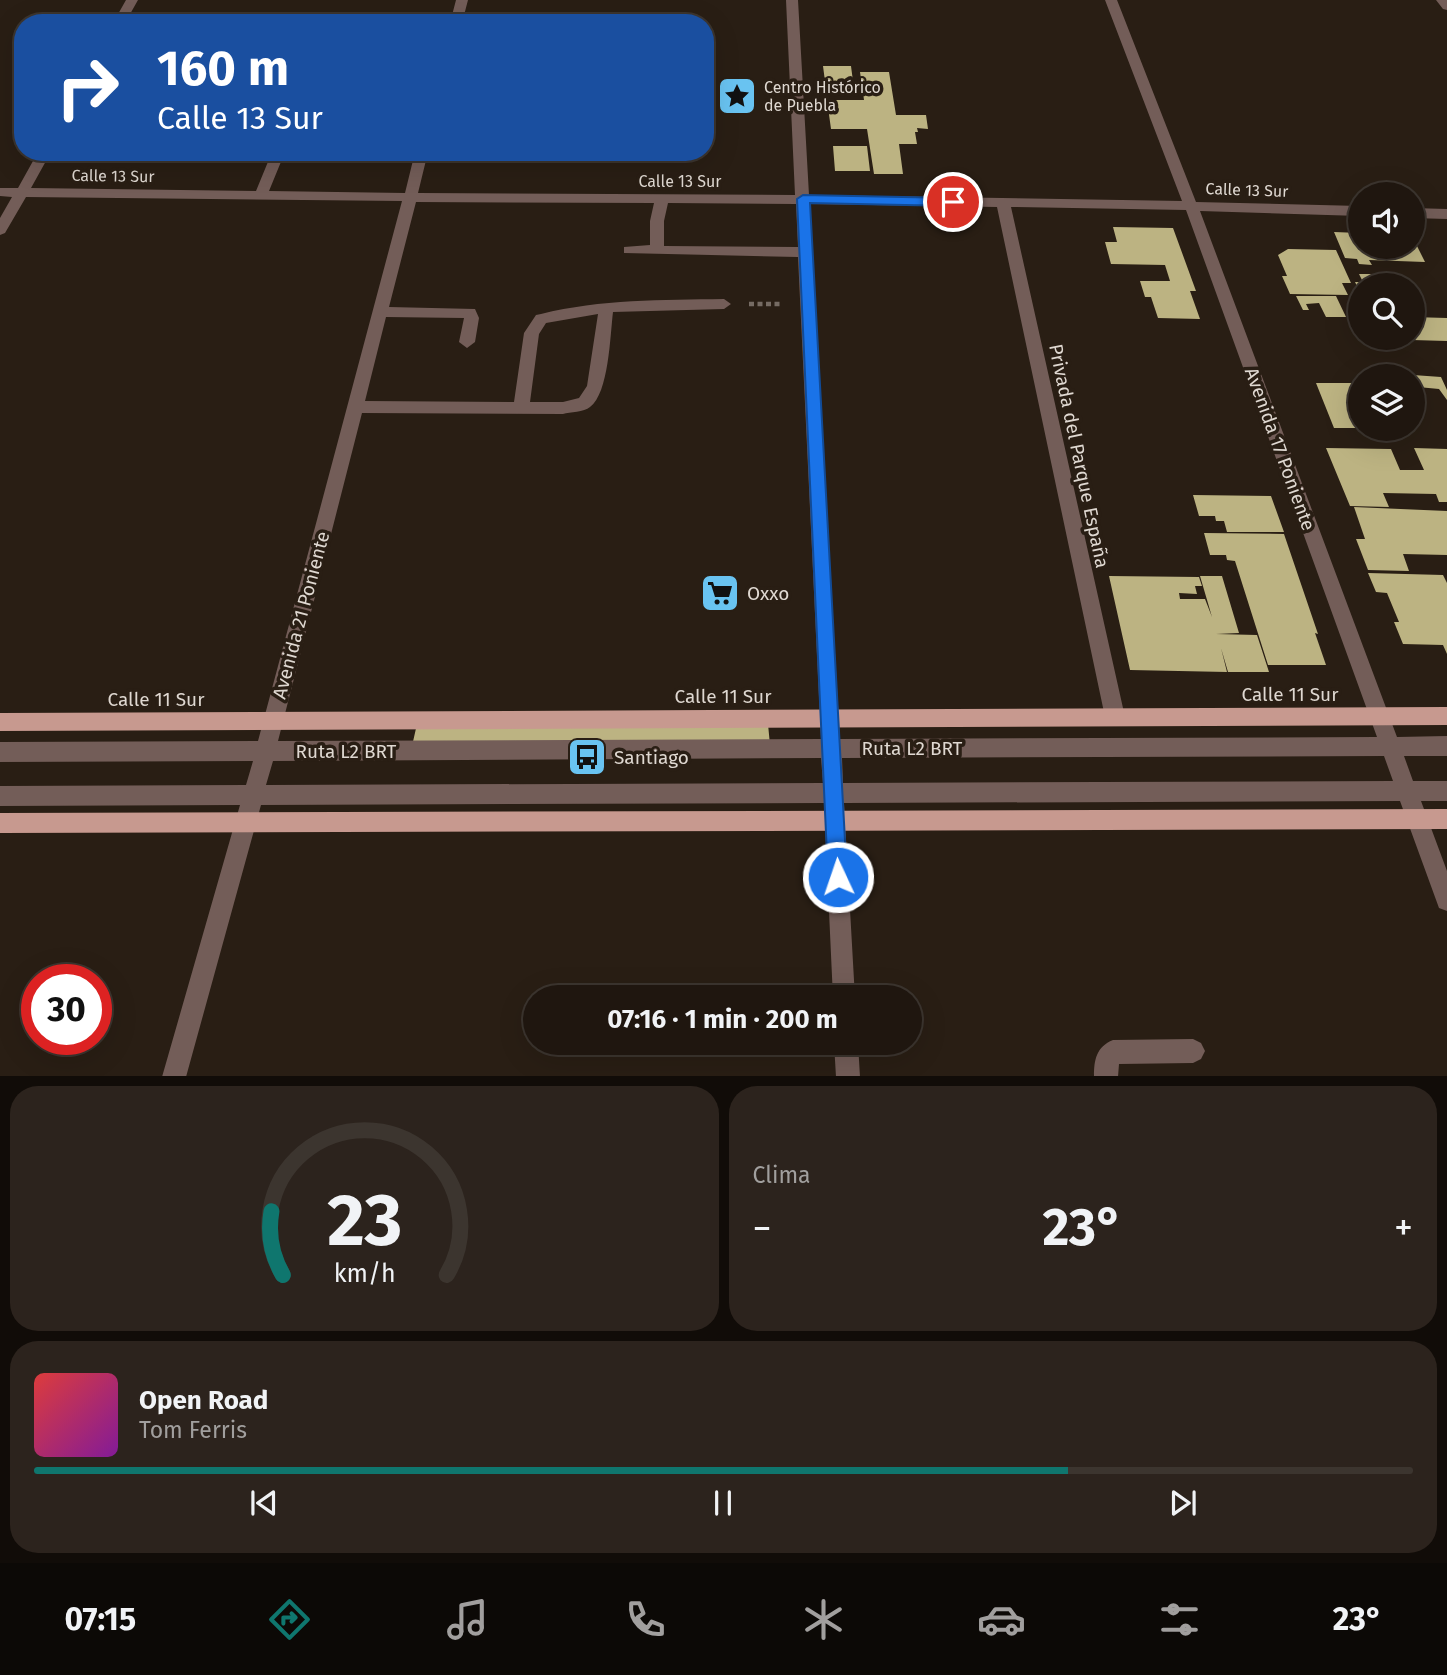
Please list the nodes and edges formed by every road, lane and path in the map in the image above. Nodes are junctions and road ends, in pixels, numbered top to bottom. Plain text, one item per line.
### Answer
1 (792, 0) edge
2 (1111, 0) edge
3 (1442, 0) edge
4 (1447, 6) edge
5 (40, 161) edge
6 (275, 161) edge
7 (420, 161) edge
8 (0, 192) edge
9 (22, 193) junction
10 (261, 195) junction
11 (410, 199) junction
12 (662, 199) junction
13 (803, 199) junction
14 (1003, 204) junction
15 (1191, 205) junction
16 (1348, 211) edge
17 (1425, 213) edge
18 (1447, 214) edge
19 (0, 230) edge
20 (657, 249) junction
21 (629, 250) dead end
22 (805, 252) junction
23 (724, 304) dead end
24 (747, 304) dead end
25 (808, 304) junction
26 (606, 308) junction
27 (380, 312) junction
28 (467, 342) dead end
29 (356, 407) junction
30 (521, 407) junction
31 (1378, 716) junction
32 (1447, 716) edge
33 (1115, 717) junction
34 (830, 718) junction
35 (274, 721) junction
36 (0, 722) edge
37 (1388, 746) junction
38 (1447, 746) edge
39 (831, 748) junction
40 (265, 751) junction
41 (0, 752) edge
42 (1406, 791) junction
43 (1447, 791) edge
44 (834, 793) junction
45 (253, 795) junction
46 (0, 796) edge
47 (1447, 818) edge
48 (1416, 819) junction
49 (835, 821) junction
50 (0, 823) edge
51 (245, 823) junction
52 (1447, 900) edge
53 (843, 985) edge
54 (1193, 1051) dead end
55 (847, 1055) edge
56 (174, 1076) edge
57 (848, 1076) edge
58 (1106, 1076) edge

1 - 13 street
2 - 15 street, Avenida 17 Poniente
3 - 4 street
5 - 9 street
6 - 10 street
7 - 11 street, Avenida 21 Poniente
8 - 9 street, Calle 13 Sur
9 - 10 street, Calle 13 Sur
9 - 19 street
10 - 11 street, Calle 13 Sur
11 - 12 street, Calle 13 Sur
11 - 27 street, Avenida 21 Poniente
12 - 13 street, Calle 13 Sur
12 - 20 street
13 - 14 street, Calle 13 Sur
13 - 22 street
14 - 15 street, Calle 13 Sur
14 - 33 street, Privada del Parque España
15 - 16 street, Calle 13 Sur
15 - 31 street, Avenida 17 Poniente
17 - 18 street
20 - 21 street
20 - 22 street
22 - 25 street
23 - 26 street
24 - 25 path
25 - 34 street
26 - 30 street
26 - 30 street
27 - 28 street
27 - 29 street, Avenida 21 Poniente
29 - 30 street
29 - 35 street, Avenida 21 Poniente
31 - 32 main road, Calle 11 Sur
31 - 33 main road, Calle 11 Sur
31 - 37 street, Avenida 17 Poniente
33 - 34 main road, Calle 11 Sur
34 - 35 main road, Calle 11 Sur
34 - 39 street
35 - 36 main road, Calle 11 Sur
35 - 40 street, Avenida 21 Poniente
37 - 38 street, Ruta L2 BRT
37 - 39 street, Ruta L2 BRT
37 - 42 street, Avenida 17 Poniente
39 - 40 street, Ruta L2 BRT
39 - 44 street
40 - 41 street, Ruta L2 BRT
40 - 45 street, Avenida 21 Poniente
42 - 43 street
42 - 44 street
42 - 48 street, Avenida 17 Poniente
44 - 45 street
44 - 49 street
45 - 46 street
45 - 51 street, Avenida 21 Poniente
47 - 48 main road
48 - 49 main road
48 - 52 street, Avenida 17 Poniente
49 - 51 main road
49 - 53 street
50 - 51 main road
51 - 56 street, Avenida 21 Poniente
54 - 58 street
55 - 57 street

